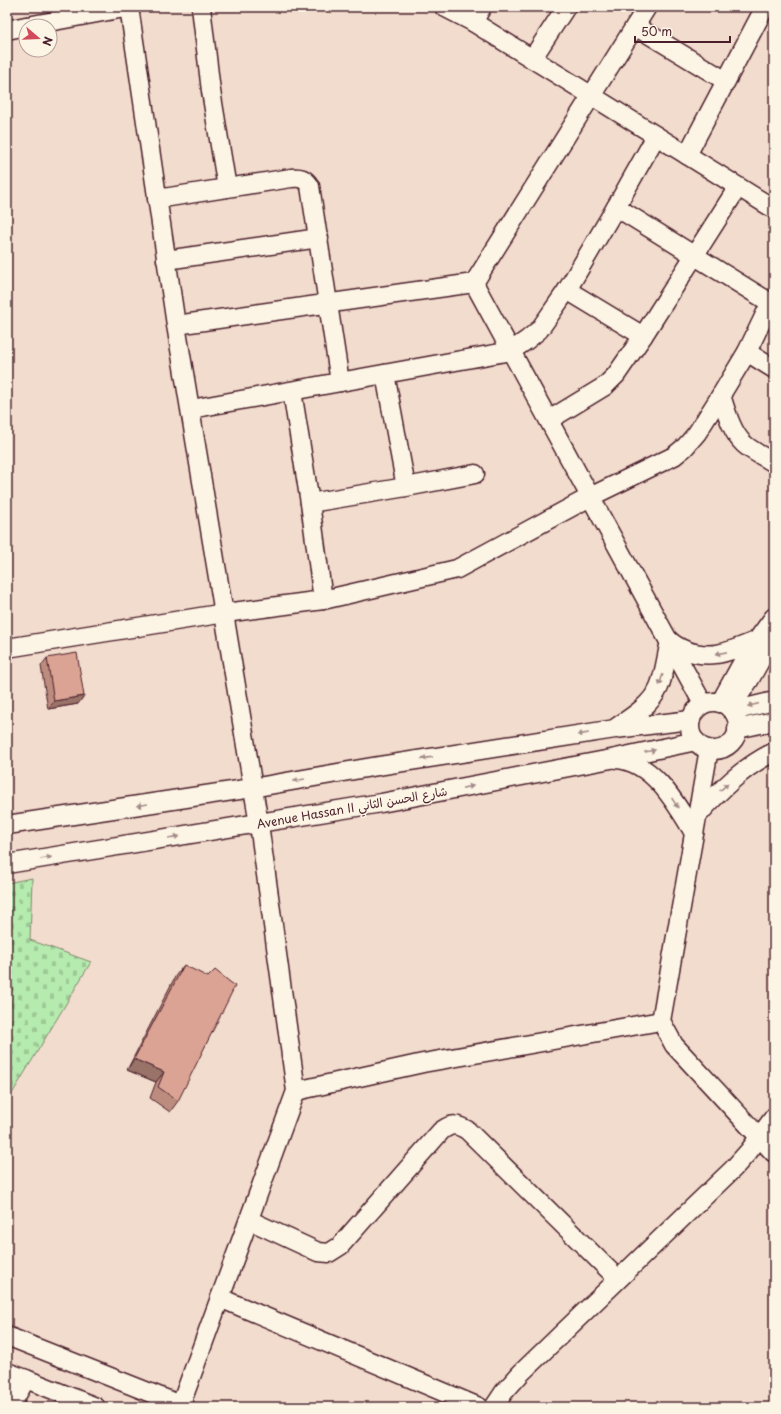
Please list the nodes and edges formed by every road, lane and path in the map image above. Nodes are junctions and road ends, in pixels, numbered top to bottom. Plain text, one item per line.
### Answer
1 (129, 7) edge
2 (201, 7) edge
3 (444, 7) edge
4 (482, 7) edge
5 (566, 7) edge
6 (647, 7) edge
7 (765, 7) edge
8 (89, 11) edge
9 (58, 18) edge
10 (473, 22) junction
11 (635, 26) junction
12 (18, 28) edge
13 (7, 30) edge
14 (532, 60) junction
15 (726, 81) junction
16 (591, 96) junction
17 (656, 136) junction
18 (687, 155) junction
19 (738, 187) junction
20 (227, 188) junction
21 (157, 199) junction
22 (616, 207) junction
23 (774, 209) edge
24 (319, 238) junction
25 (694, 256) junction
26 (166, 260) junction
27 (474, 283) junction
28 (567, 290) junction
29 (329, 304) junction
30 (772, 305) edge
31 (176, 325) junction
32 (643, 336) junction
33 (511, 351) junction
34 (747, 352) junction
35 (774, 369) edge
36 (385, 374) junction
37 (340, 382) junction
38 (292, 391) junction
39 (721, 396) junction
40 (191, 409) junction
41 (549, 420) junction
42 (774, 463) edge
43 (475, 474) dead end
44 (406, 487) junction
45 (590, 497) junction
46 (310, 503) junction
47 (323, 600) junction
48 (224, 613) junction
49 (774, 617) edge
50 (769, 637) edge
51 (667, 638) junction
52 (7, 648) edge
53 (774, 652) edge
54 (774, 701) edge
55 (722, 707) junction
56 (691, 720) junction
57 (774, 721) edge
58 (615, 729) junction
59 (737, 729) junction
60 (702, 745) junction
61 (774, 752) edge
62 (611, 759) junction
63 (252, 788) junction
64 (259, 824) junction
65 (696, 824) junction
66 (7, 825) edge
67 (7, 864) edge
68 (661, 1021) junction
69 (296, 1092) junction
70 (774, 1117) edge
71 (759, 1137) junction
72 (774, 1153) edge
73 (249, 1220) junction
74 (618, 1279) junction
75 (220, 1298) junction
76 (7, 1336) edge
77 (7, 1372) edge
78 (26, 1379) junction
79 (184, 1406) edge
80 (10, 1407) edge
81 (96, 1407) edge
82 (479, 1407) edge
83 (494, 1407) edge

1 - 8 street
1 - 21 street
2 - 20 street
3 - 10 street
4 - 10 street
5 - 14 street
6 - 11 street
7 - 15 street
8 - 9 street
10 - 14 street
11 - 15 street
11 - 16 street
12 - 13 street
14 - 16 street
15 - 18 street
16 - 17 street
16 - 27 street
17 - 18 street
17 - 22 street
18 - 19 street
19 - 23 street
19 - 25 street
20 - 21 street
20 - 24 street
21 - 26 street
22 - 25 street
22 - 28 street
24 - 26 street
24 - 29 street
25 - 30 street
25 - 32 street
26 - 31 street
27 - 29 street
27 - 33 street
28 - 32 street
28 - 33 street
29 - 31 street
29 - 37 street
30 - 34 street
31 - 40 street
32 - 41 street
33 - 36 street
33 - 41 street
34 - 35 street
34 - 39 street
36 - 37 street
36 - 44 street
37 - 38 street
38 - 40 street
38 - 46 street
39 - 42 street
39 - 45 street
40 - 48 street
41 - 45 street
43 - 44 street
44 - 46 street
45 - 47 street
45 - 51 street
46 - 47 street
47 - 48 street
48 - 52 street
48 - 63 street
49 - 50 street
50 -> 51 street
50 - 53 street
50 - 55 street
51 - 55 street
51 -> 58 street
54 -> 55 street
55 - 56 street
55 - 59 street
56 - 58 street
56 - 60 street
57 - 59 street
58 -> 63 street
59 - 60 street
62 -> 60 street, Avenue Hassan II شارع الحسن الثاني
60 - 65 street
65 -> 61 street
64 -> 62 street, Avenue Hassan II شارع الحسن الثاني
62 -> 65 street
63 - 64 street
63 -> 66 street
67 -> 64 street, Avenue Hassan II شارع الحسن الثاني
64 - 69 street
65 - 68 street
68 - 69 street
68 - 71 street
69 - 73 street
70 - 71 street
71 - 72 street
71 - 74 street
73 - 74 street
73 - 75 street
74 - 83 street
75 - 79 street
75 - 82 street
76 - 79 street
77 - 78 street
78 - 80 street
78 - 81 street

